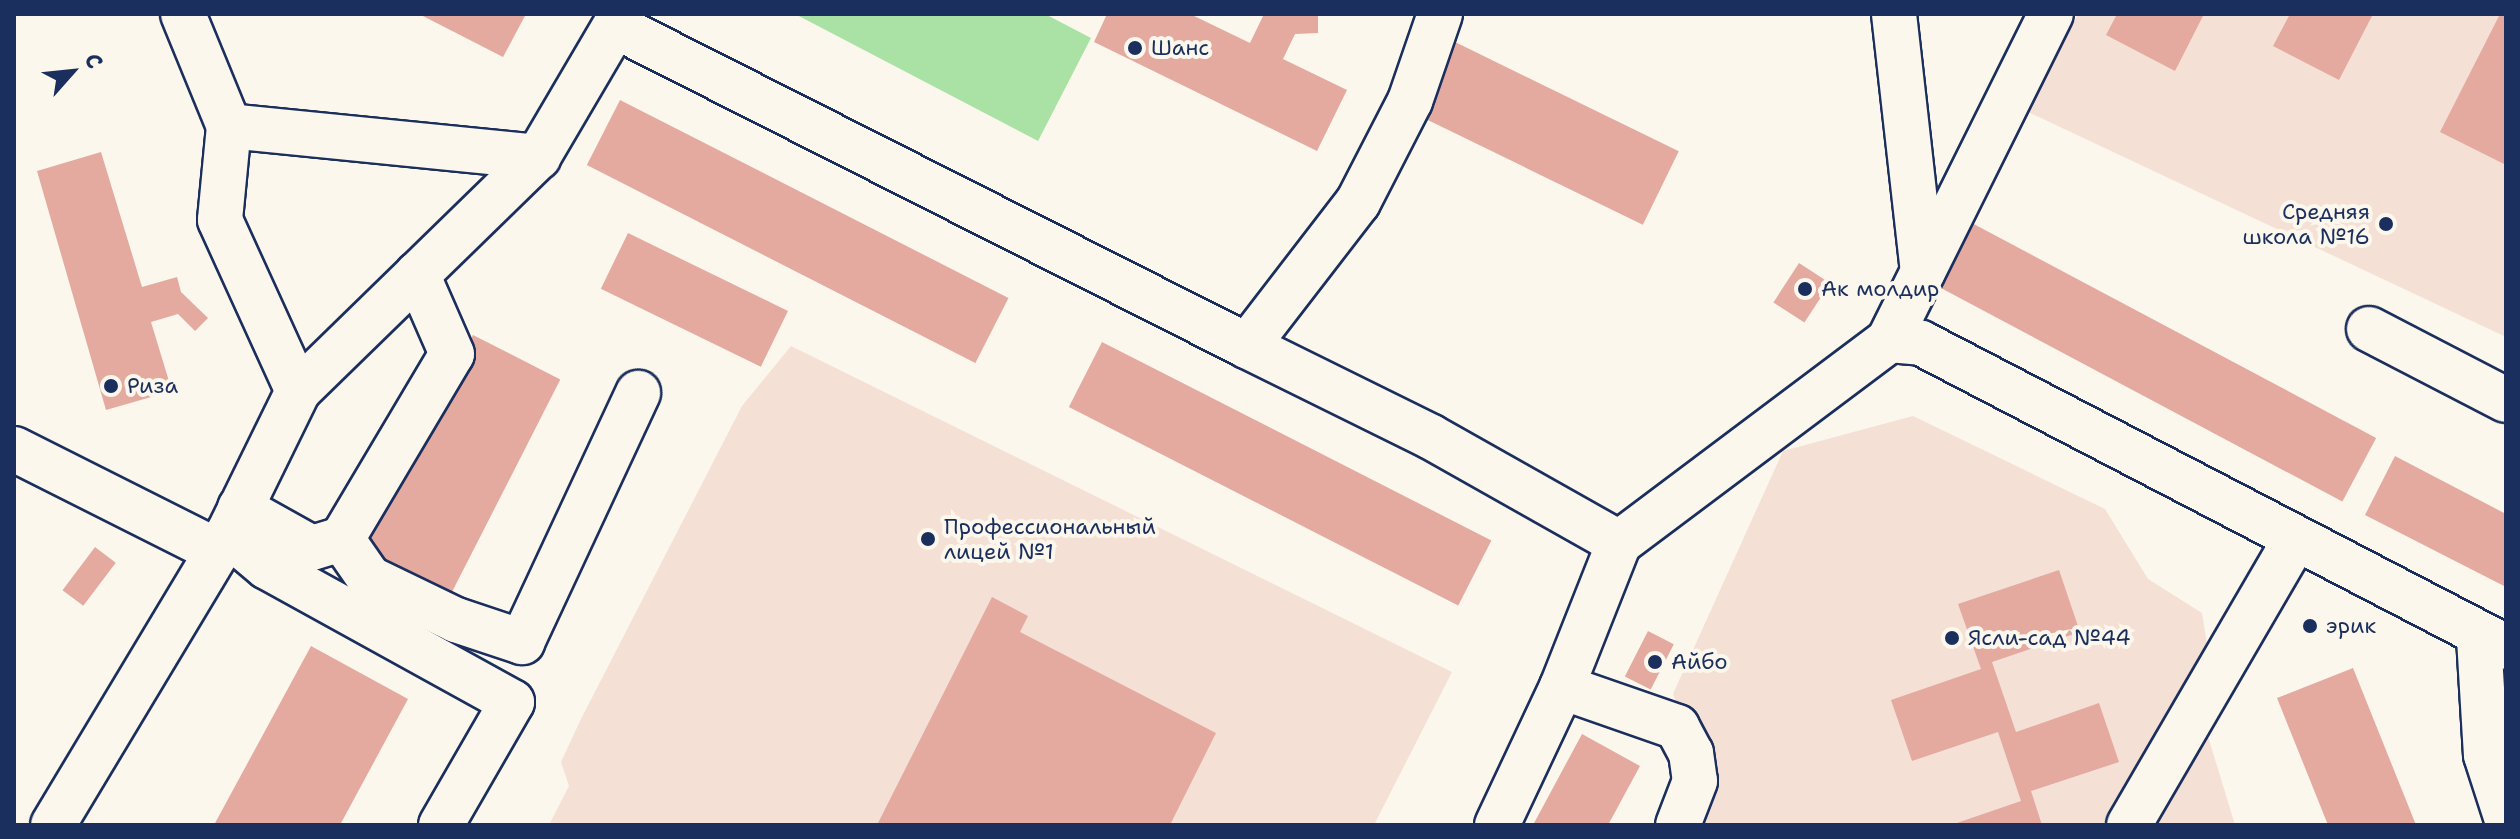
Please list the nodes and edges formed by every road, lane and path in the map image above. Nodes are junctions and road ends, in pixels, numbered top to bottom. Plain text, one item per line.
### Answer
1 (183, 14) edge
2 (1440, 14) edge
3 (1894, 14) edge
4 (2051, 14) edge
5 (618, 20) edge
6 (229, 126) junction
7 (538, 157) junction
8 (1923, 271) junction
9 (417, 274) junction
10 (2369, 329) dead end
11 (1889, 340) junction
12 (1247, 346) junction
13 (298, 391) junction
14 (638, 393) dead end
15 (2506, 400) edge
16 (14, 449) edge
17 (229, 531) junction
18 (342, 539) junction
19 (2295, 540) junction
20 (1619, 543) junction
21 (2492, 642) edge
22 (1562, 687) junction
23 (2506, 817) edge
24 (53, 825) edge
25 (441, 825) edge
26 (1497, 825) edge
27 (1678, 825) edge
28 (2129, 825) edge

1 - 6 lane
2 - 12 lane
3 - 8 lane
4 - 8 lane
5 - 7 lane
5 - 12 lane
6 - 7 lane
6 - 13 lane
7 - 9 lane
8 - 11 lane
9 - 13 lane
9 - 18 lane
10 - 15 lane
11 - 19 lane
11 - 20 lane
12 - 20 lane
13 - 17 lane
14 - 18 lane
16 - 17 lane
17 - 18 lane
17 - 24 lane
17 - 25 lane
19 - 21 lane
19 - 28 lane
20 - 22 lane
21 - 23 lane
22 - 26 lane
22 - 27 lane

